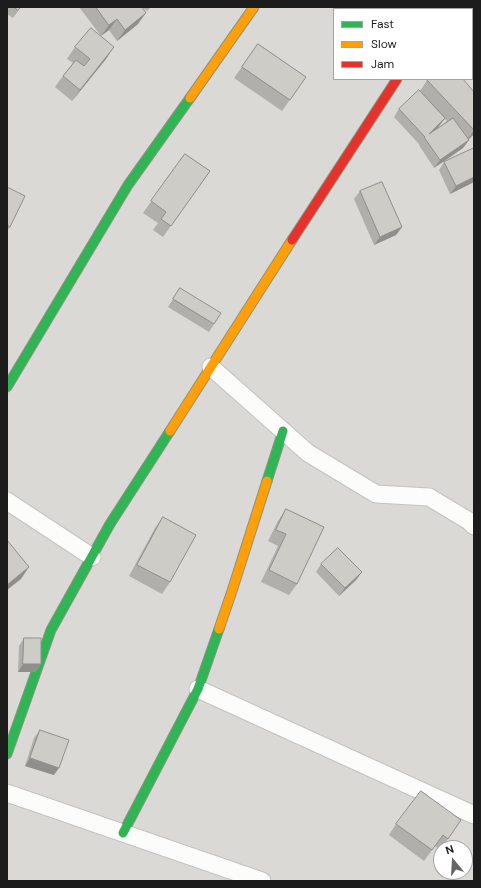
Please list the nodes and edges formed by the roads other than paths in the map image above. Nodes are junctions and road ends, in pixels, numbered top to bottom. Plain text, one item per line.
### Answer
1 (254, 7) edge
2 (396, 80) edge
3 (211, 367) junction
4 (7, 387) edge
5 (283, 430) junction
6 (7, 501) edge
7 (474, 526) edge
8 (92, 557) junction
9 (198, 689) junction
10 (7, 754) edge
11 (7, 793) edge
12 (474, 815) edge
13 (123, 833) junction
14 (262, 881) edge

1 - 4 street
2 - 3 street
3 - 5 street
3 - 8 street
5 - 7 street
5 - 9 street
6 - 8 street
8 - 10 street
9 - 12 street
9 - 13 street
11 - 13 street
13 - 14 street

